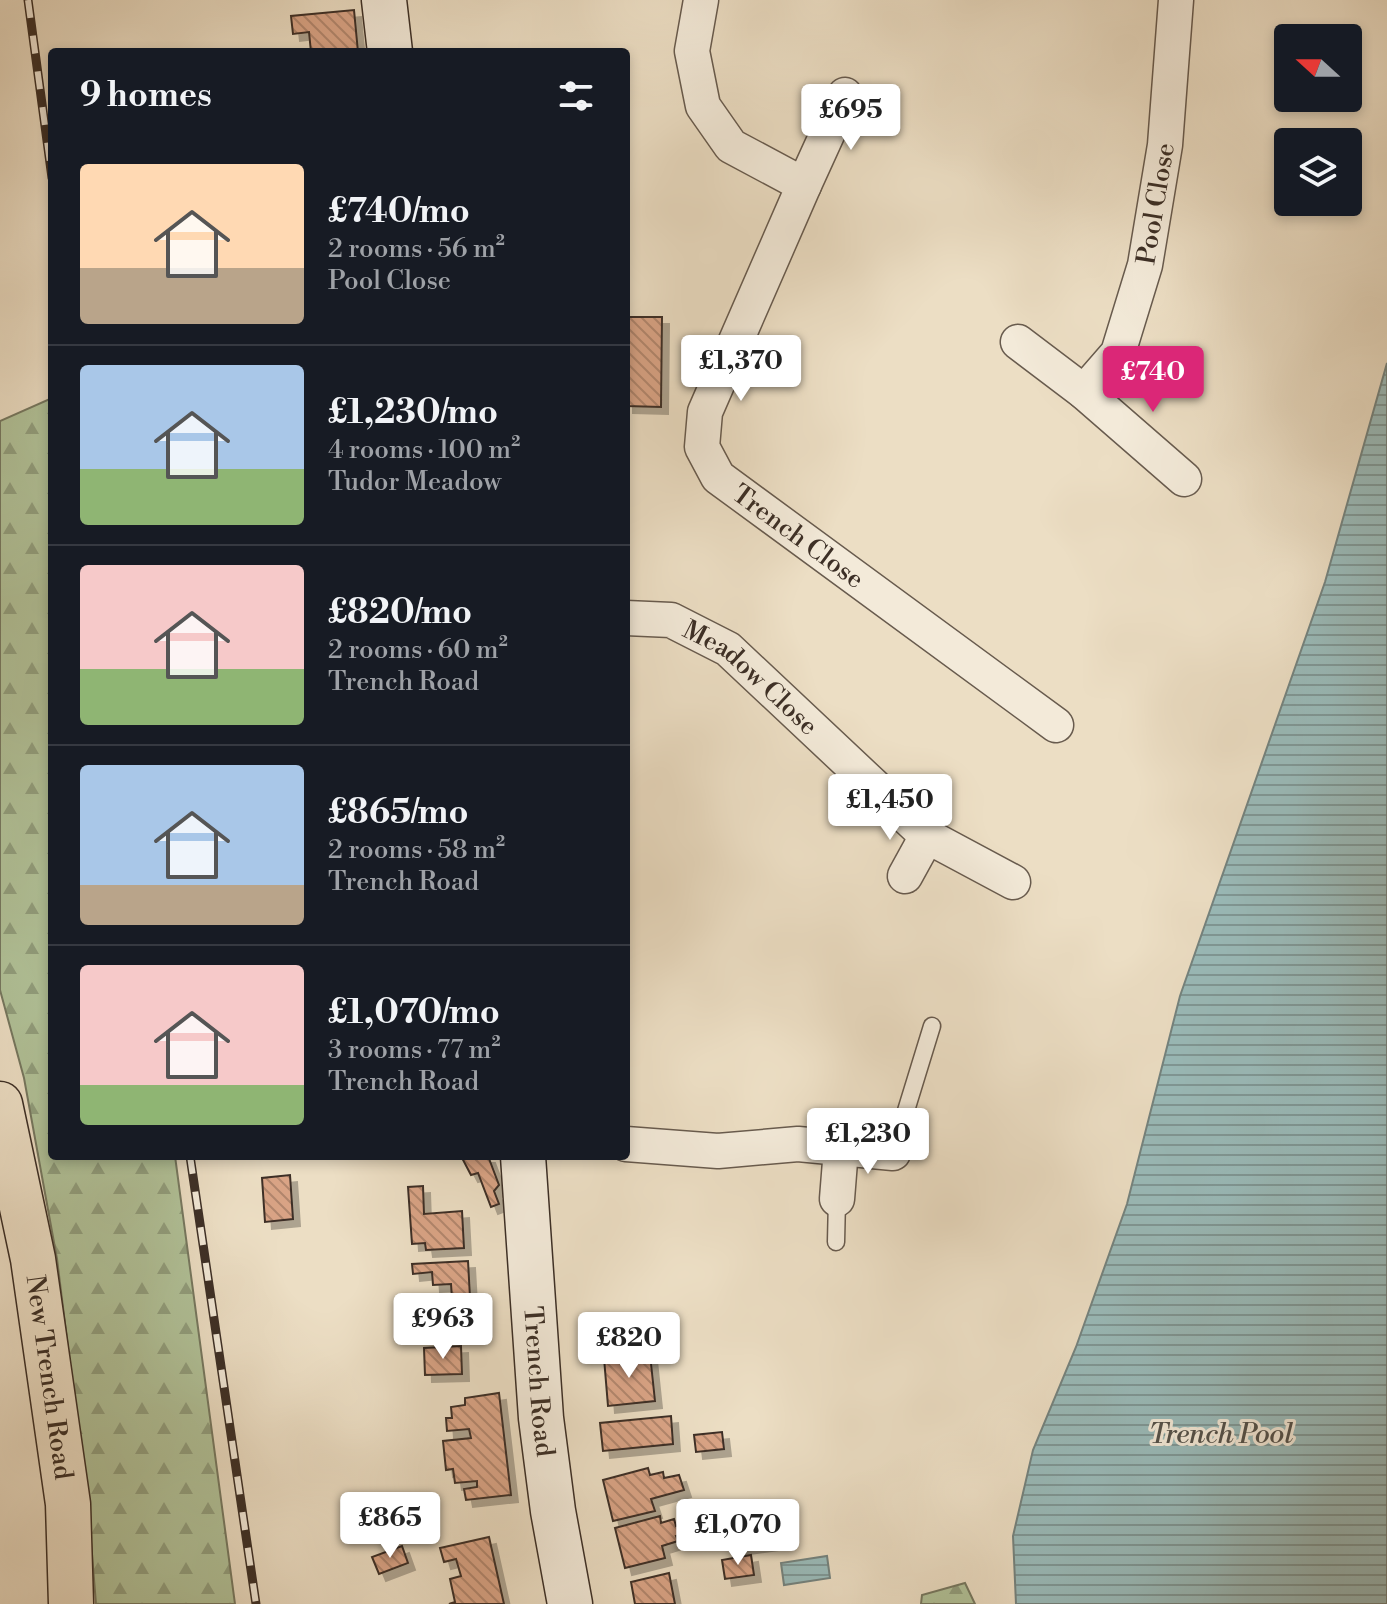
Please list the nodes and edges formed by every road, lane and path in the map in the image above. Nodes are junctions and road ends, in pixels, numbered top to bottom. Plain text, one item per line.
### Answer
1 (384, 0) edge
2 (701, 0) edge
3 (1176, 0) edge
4 (390, 48) edge
5 (845, 95) dead end
6 (804, 185) junction
7 (1018, 342) dead end
8 (1084, 392) junction
9 (1184, 479) dead end
10 (630, 618) edge
11 (1056, 725) dead end
12 (927, 836) junction
13 (905, 876) dead end
14 (1013, 882) dead end
15 (932, 1026) dead end
16 (0, 1104) edge
17 (630, 1144) edge
18 (841, 1149) junction
19 (893, 1153) joint
20 (523, 1160) edge
21 (837, 1199) joint
22 (836, 1242) dead end
23 (71, 1604) edge
24 (570, 1604) edge

1 - 4 street
2 - 6 street
3 - 8 street, Pool Close
5 - 6 street, Trench Close
6 - 11 street, Trench Close
7 - 8 street
8 - 9 street
10 - 12 street, Meadow Close
12 - 13 street
12 - 14 street, Meadow Close
15 - 19 lane
16 - 23 highway, New Trench Road
17 - 18 street
18 - 19 street
18 - 21 street
20 - 24 street, Trench Road
21 - 22 lane

